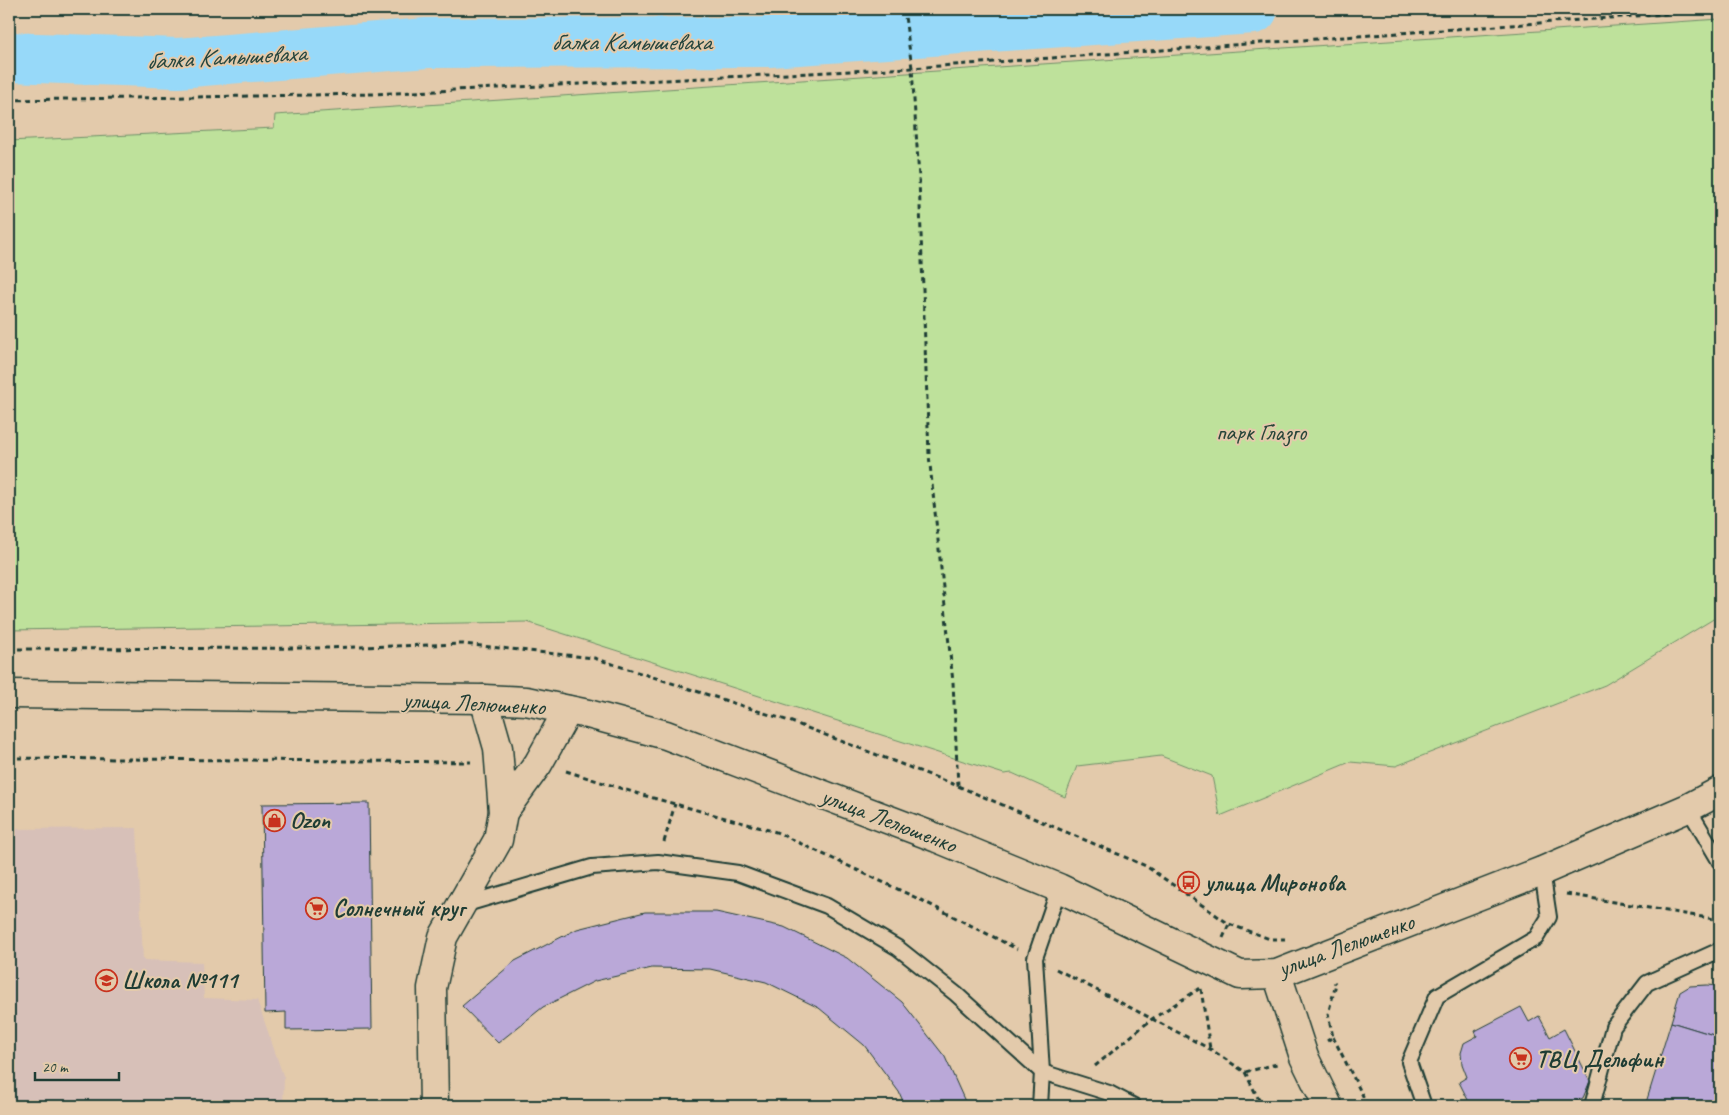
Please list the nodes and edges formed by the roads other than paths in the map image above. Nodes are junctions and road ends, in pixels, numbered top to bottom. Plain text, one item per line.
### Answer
1 (9, 694) edge
2 (484, 699) junction
3 (568, 710) junction
4 (1720, 792) edge
5 (1688, 808) junction
6 (503, 812) junction
7 (1720, 862) edge
8 (1544, 881) junction
9 (1059, 888) junction
10 (460, 906) junction
11 (1720, 950) edge
12 (1277, 974) junction
13 (1042, 1072) junction
14 (434, 1106) edge
15 (1040, 1106) edge
16 (1134, 1106) edge
17 (1328, 1106) edge
18 (1424, 1106) edge
19 (1592, 1106) edge

1 - 2 street, улица Лелюшенко
2 - 3 street, улица Лелюшенко
2 - 6 street
3 - 6 street
3 - 9 street, улица Лелюшенко
4 - 5 street, улица Лелюшенко
5 - 7 lane
5 - 8 street, улица Лелюшенко
6 - 10 street
8 - 12 street, улица Лелюшенко
8 - 18 lane
9 - 12 street, улица Лелюшенко
9 - 13 lane
10 - 13 lane
10 - 14 street
11 - 19 lane
12 - 17 street
13 - 15 lane
13 - 16 lane

